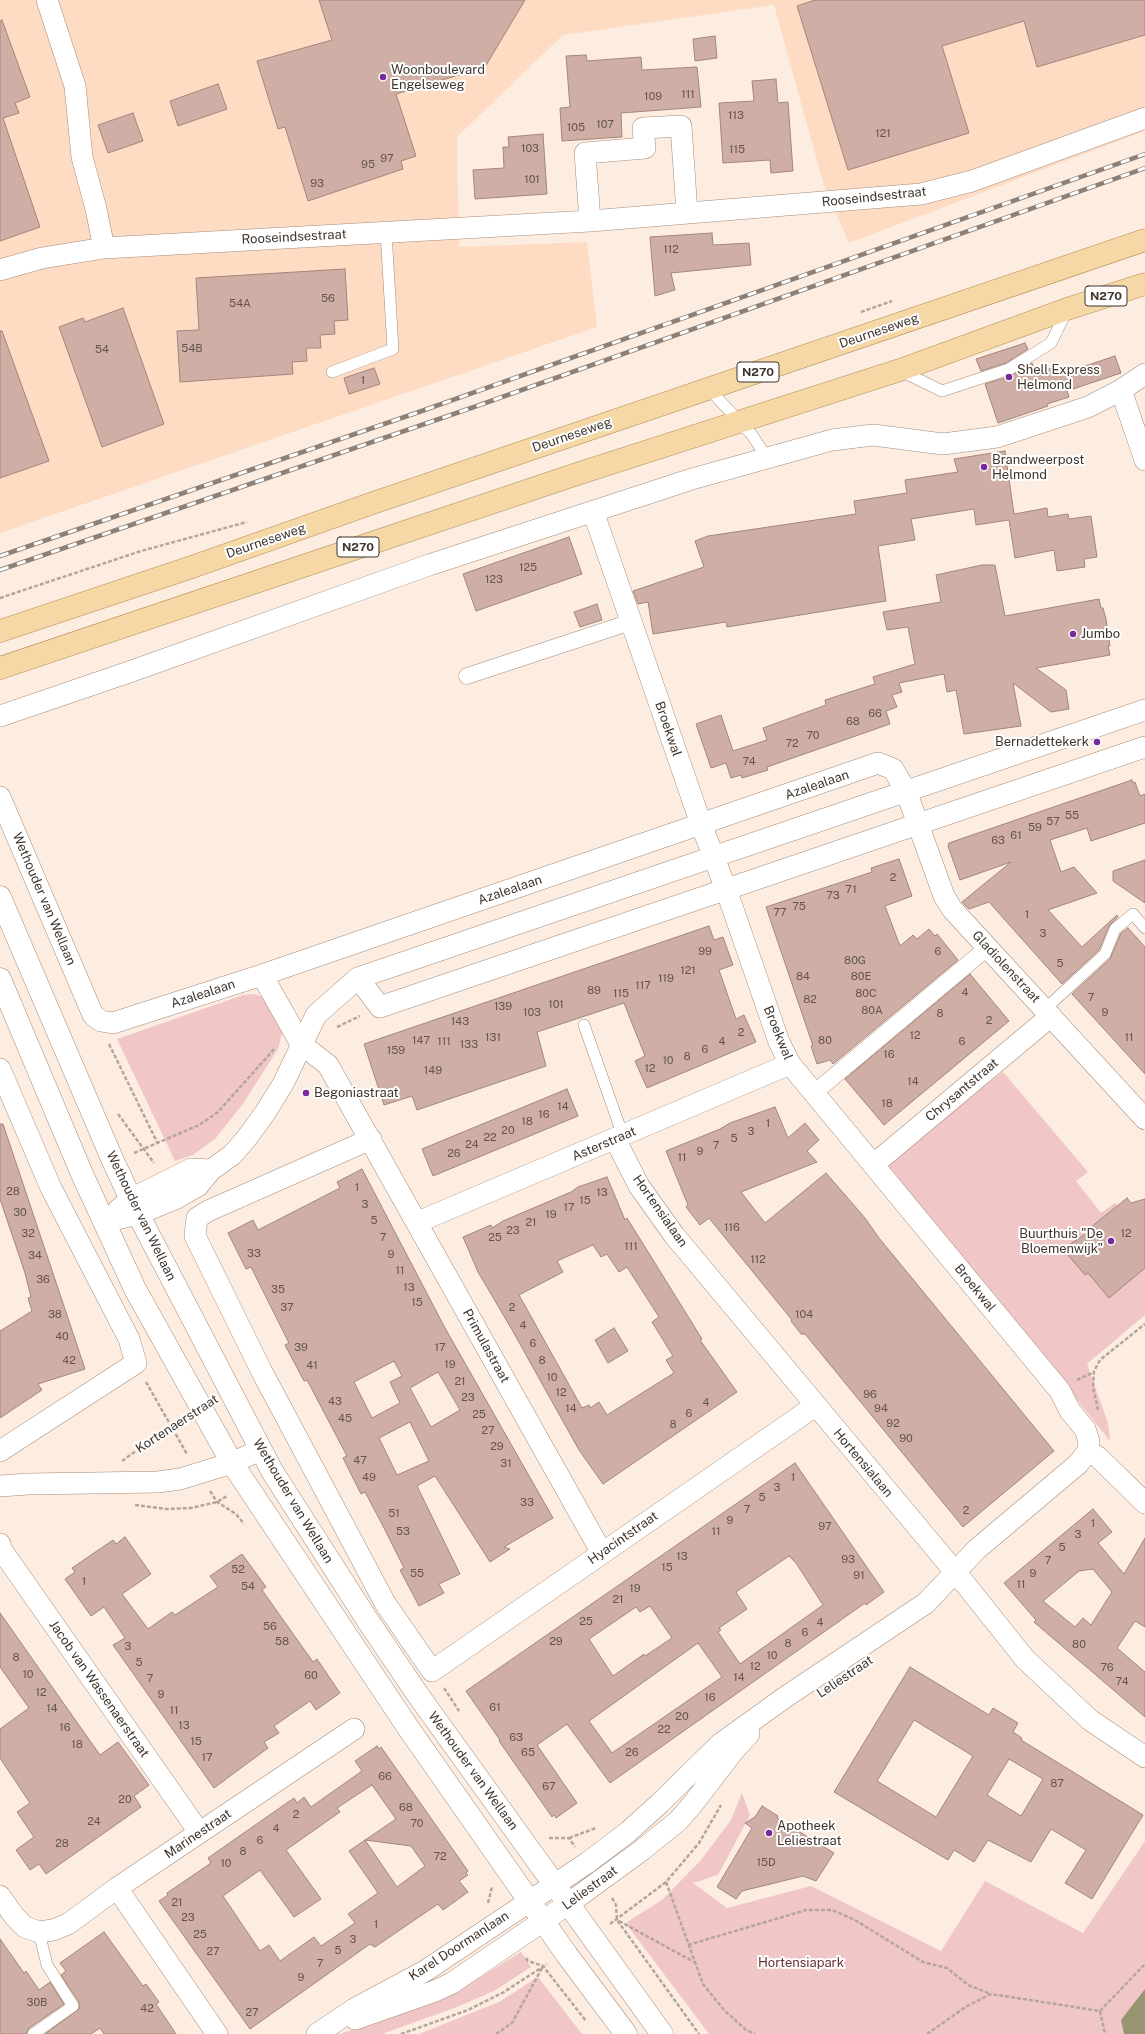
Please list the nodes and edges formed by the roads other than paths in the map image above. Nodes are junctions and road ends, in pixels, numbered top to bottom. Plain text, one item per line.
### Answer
1 (47, 0) edge
2 (1145, 118) edge
3 (687, 213) junction
4 (590, 221) junction
5 (386, 232) junction
6 (1145, 240) edge
7 (104, 248) junction
8 (0, 270) edge
9 (1145, 284) edge
10 (1068, 309) junction
11 (900, 370) junction
12 (332, 372) dead end
13 (1145, 374) edge
14 (709, 389) junction
15 (1121, 390) junction
16 (746, 428) junction
17 (767, 458) junction
18 (1145, 460) edge
19 (593, 511) junction
20 (630, 622) junction
21 (0, 630) edge
22 (0, 668) edge
23 (467, 676) dead end
24 (1145, 710) edge
25 (0, 716) edge
26 (1145, 747) edge
27 (906, 791) junction
28 (0, 797) edge
29 (701, 824) junction
30 (917, 824) junction
31 (714, 856) junction
32 (726, 889) junction
33 (0, 897) edge
34 (1133, 914) junction
35 (1145, 919) edge
36 (1145, 928) edge
37 (988, 948) junction
38 (262, 975) junction
39 (358, 978) junction
40 (0, 979) edge
41 (1048, 1012) junction
42 (101, 1021) joint
43 (584, 1025) dead end
44 (301, 1044) junction
45 (790, 1064) junction
46 (1, 1076) edge
47 (814, 1093) junction
48 (1145, 1119) edge
49 (619, 1137) junction
50 (371, 1139) junction
51 (873, 1165) junction
52 (134, 1206) junction
53 (104, 1222) junction
54 (418, 1222) junction
55 (815, 1406) junction
56 (260, 1450) junction
57 (0, 1451) edge
58 (1088, 1451) junction
59 (232, 1463) junction
60 (0, 1486) edge
61 (1145, 1503) edge
62 (0, 1544) edge
63 (602, 1553) junction
64 (955, 1573) junction
65 (784, 1698) junction
66 (354, 1728) dead end
67 (1145, 1757) edge
68 (199, 1832) junction
69 (554, 1884) junction
70 (117, 1888) junction
71 (0, 1896) edge
72 (528, 1901) junction
73 (568, 1904) junction
74 (543, 1921) junction
75 (38, 1932) junction
76 (319, 2032) edge
77 (33, 2034) edge
78 (217, 2034) edge
79 (626, 2034) edge
80 (662, 2034) edge

1 - 7 street
2 - 3 street, Rooseindsestraat
3 - 4 street, Rooseindsestraat
3 - 4 street
4 - 5 street, Rooseindsestraat
5 - 7 street, Rooseindsestraat
5 - 12 lane
6 - 14 main road, Deurneseweg / N270
7 - 8 street, Rooseindsestraat
9 - 10 main road, N270
10 - 11 main road, N270
10 - 11 lane
11 - 16 main road, N270
13 - 15 street
14 - 16 lane
14 - 21 main road, Deurneseweg / N270
15 - 17 street
15 - 18 street
16 - 17 lane
16 - 22 main road, N270
17 - 19 street
19 - 20 street, Broekwal
19 - 25 street
20 - 23 street
20 - 29 street, Broekwal
24 - 27 street
26 - 30 street
27 - 29 street, Azalealaan
27 - 30 street, Gladiolenstraat
27 - 31 street
28 - 42 street, Wethouder van Wellaan
29 - 31 street, Broekwal
29 - 38 street, Azalealaan
30 - 32 street
30 - 37 street, Gladiolenstraat
31 - 32 street, Broekwal
31 - 39 street
32 - 39 street
32 - 45 street, Broekwal
33 - 52 main road, Wethouder van Wellaan
34 - 35 lane
34 - 36 lane
34 - 41 lane
37 - 41 street, Gladiolenstraat
37 - 47 street
38 - 42 street, Azalealaan
38 - 44 street
39 - 44 street
40 - 53 main road
41 - 48 street, Gladiolenstraat
41 - 51 street, Chrysantstraat
43 - 49 lane
44 - 50 street, Primulastraat
44 - 52 street
45 - 47 street, Broekwal
45 - 49 street, Asterstraat
46 - 57 street
47 - 51 street, Broekwal
49 - 54 street, Asterstraat
49 - 55 street, Hortensialaan
50 - 54 street, Primulastraat
50 - 63 street, Hyacintstraat
51 - 58 street, Broekwal
52 - 53 street
52 - 56 main road, Wethouder van Wellaan
53 - 59 main road
54 - 63 street, Primulastraat
55 - 63 street, Hyacintstraat
55 - 64 street, Hortensialaan
56 - 59 street
56 - 69 main road, Wethouder van Wellaan
58 - 61 street
58 - 64 street, Leliestraat
59 - 60 street
59 - 72 main road
62 - 68 street, Jacob van Wassenaerstraat
64 - 65 street, Leliestraat
64 - 67 street, Hortensialaan
65 - 69 street, Leliestraat
65 - 73 street, Leliestraat
66 - 68 street, Marinestraat
68 - 70 street, Marinestraat
69 - 72 street, Karel Doormanlaan
69 - 73 main road, Wethouder van Wellaan
70 - 75 street, Marinestraat
70 - 78 street
71 - 75 street
72 - 74 main road
72 - 76 street, Karel Doormanlaan
73 - 74 street, Leliestraat
73 - 80 main road, Wethouder van Wellaan
74 - 76 street, Karel Doormanlaan
74 - 79 main road
75 - 77 lane

